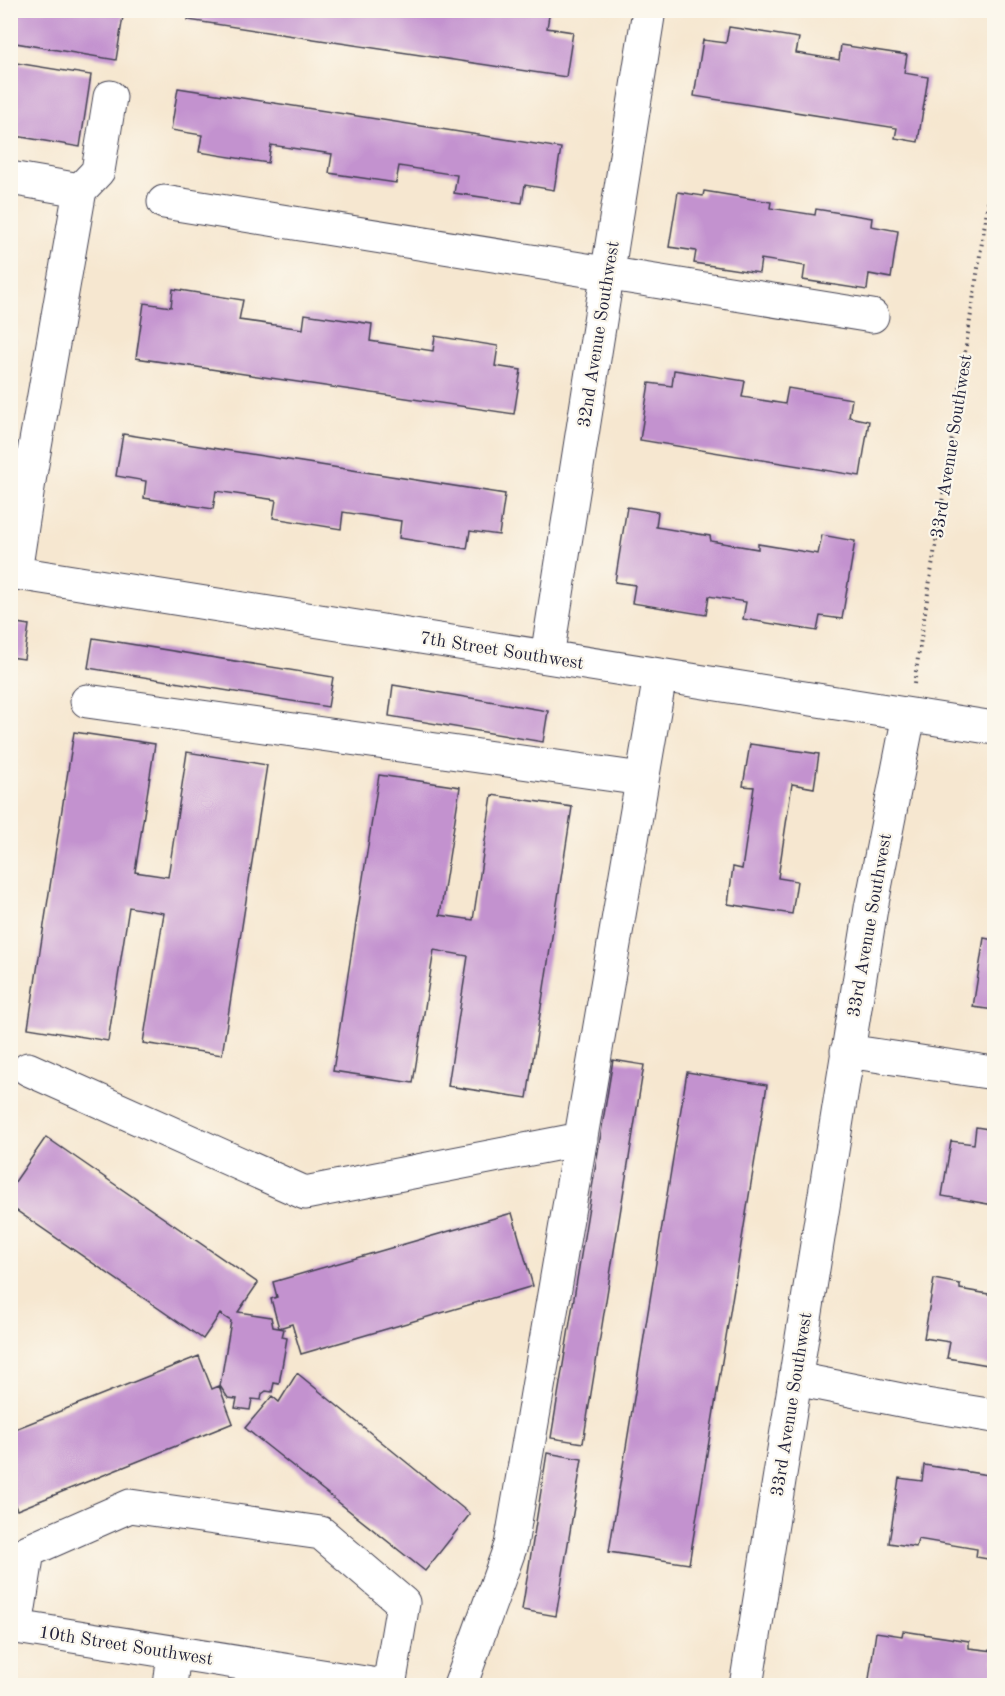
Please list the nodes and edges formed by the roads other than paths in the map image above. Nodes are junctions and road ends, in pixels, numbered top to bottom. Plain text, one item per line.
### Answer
1 (649, 10) edge
2 (110, 97) dead end
3 (10, 178) edge
4 (80, 190) junction
5 (164, 202) dead end
6 (607, 273) junction
7 (872, 316) dead end
8 (20, 480) edge
9 (13, 572) edge
10 (547, 657) junction
11 (660, 676) junction
12 (87, 701) dead end
13 (909, 715) junction
14 (994, 728) edge
15 (642, 779) junction
16 (847, 1051) junction
17 (28, 1069) dead end
18 (994, 1073) edge
19 (581, 1139) junction
20 (796, 1379) junction
21 (994, 1416) edge
22 (13, 1627) edge
23 (174, 1652) junction
24 (170, 1686) edge
25 (384, 1686) edge
26 (389, 1686) edge
27 (460, 1686) edge
28 (746, 1686) edge

1 - 6 street, 32nd Avenue Southwest
2 - 4 street
3 - 4 street
4 - 8 street
5 - 6 street
6 - 7 street
6 - 10 street, 32nd Avenue Southwest
8 - 9 street
9 - 10 street, 7th Street Southwest
10 - 11 street, 7th Street Southwest
11 - 13 street, 7th Street Southwest
11 - 15 street
12 - 15 street
13 - 14 street, 7th Street Southwest
13 - 16 street, 33rd Avenue Southwest
15 - 19 street
16 - 18 street
16 - 20 street, 33rd Avenue Southwest
17 - 19 street
19 - 27 street
20 - 21 street
20 - 28 street, 33rd Avenue Southwest
22 - 23 street, 10th Street Southwest
22 - 26 street
23 - 24 street
23 - 25 street, 10th Street Southwest

